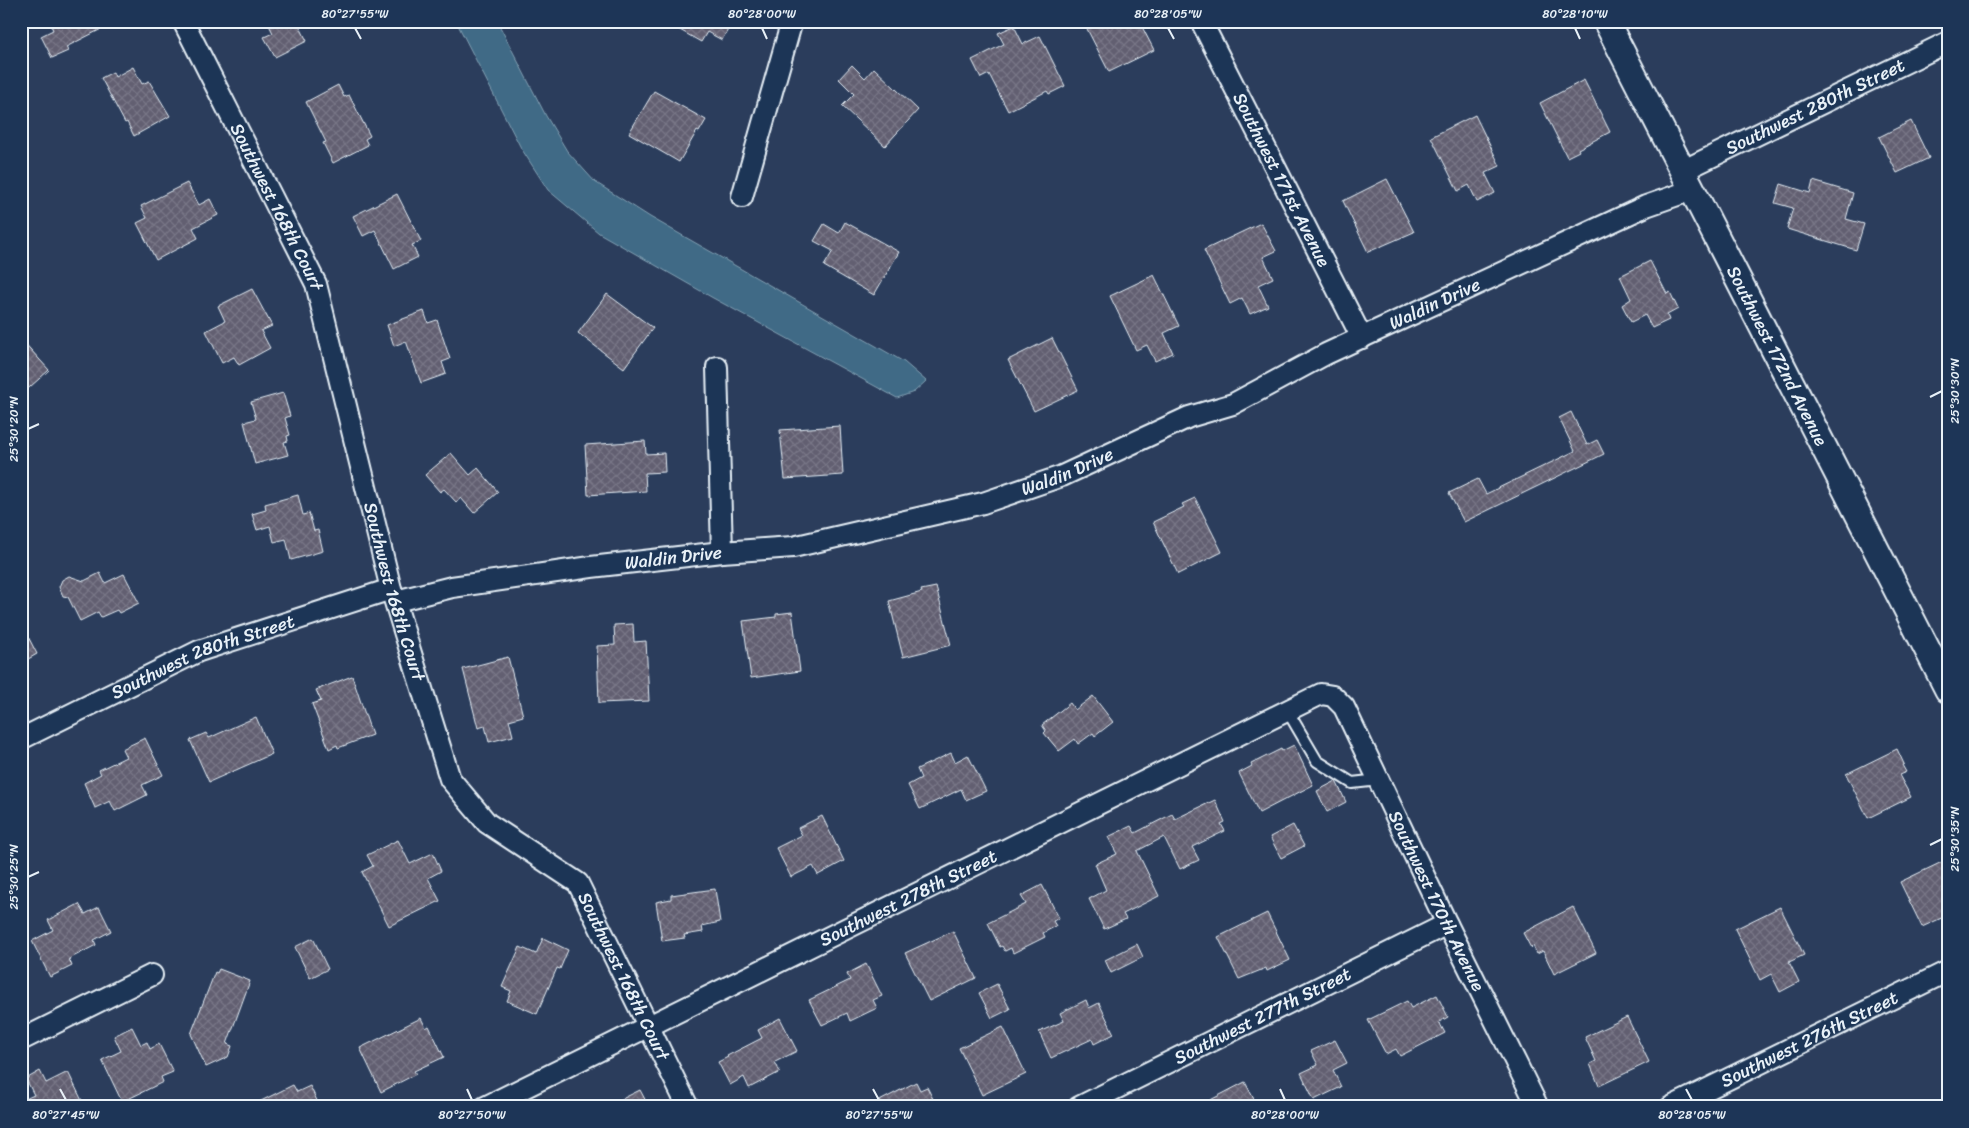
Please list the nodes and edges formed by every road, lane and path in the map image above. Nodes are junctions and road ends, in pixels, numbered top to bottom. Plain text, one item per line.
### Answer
1 (184, 21) edge
2 (792, 21) edge
3 (1201, 21) edge
4 (1606, 21) edge
5 (1948, 42) edge
6 (1687, 181) junction
7 (742, 197) dead end
8 (1362, 338) junction
9 (717, 367) dead end
10 (722, 552) junction
11 (393, 595) junction
12 (1948, 690) edge
13 (1333, 696) joint
14 (1287, 710) junction
15 (21, 739) edge
16 (1379, 780) junction
17 (1447, 924) junction
18 (1948, 971) edge
19 (152, 975) dead end
20 (648, 1025) junction
21 (21, 1040) edge
22 (485, 1107) edge
23 (688, 1107) edge
24 (1079, 1107) edge
25 (1538, 1107) edge
26 (1671, 1107) edge

1 - 11 street, Southwest 168th Court
2 - 7 street
3 - 8 street, Southwest 171st Avenue
4 - 6 street, Southwest 172nd Avenue
5 - 6 street, Southwest 280th Street
6 - 8 street, Waldin Drive
6 - 12 street, Southwest 172nd Avenue
8 - 10 street, Waldin Drive
9 - 10 street
10 - 11 street, Waldin Drive
11 - 15 street, Southwest 280th Street
11 - 20 street, Southwest 168th Court
13 - 14 street, Southwest 278th Street
13 - 16 street, Southwest 170th Avenue
14 - 16 lane
14 - 20 street, Southwest 278th Street
16 - 17 street, Southwest 170th Avenue
17 - 24 street, Southwest 277th Street
17 - 25 street, Southwest 170th Avenue
18 - 26 street, Southwest 276th Street
19 - 21 street
20 - 22 street, Southwest 278th Street
20 - 23 street, Southwest 168th Court

